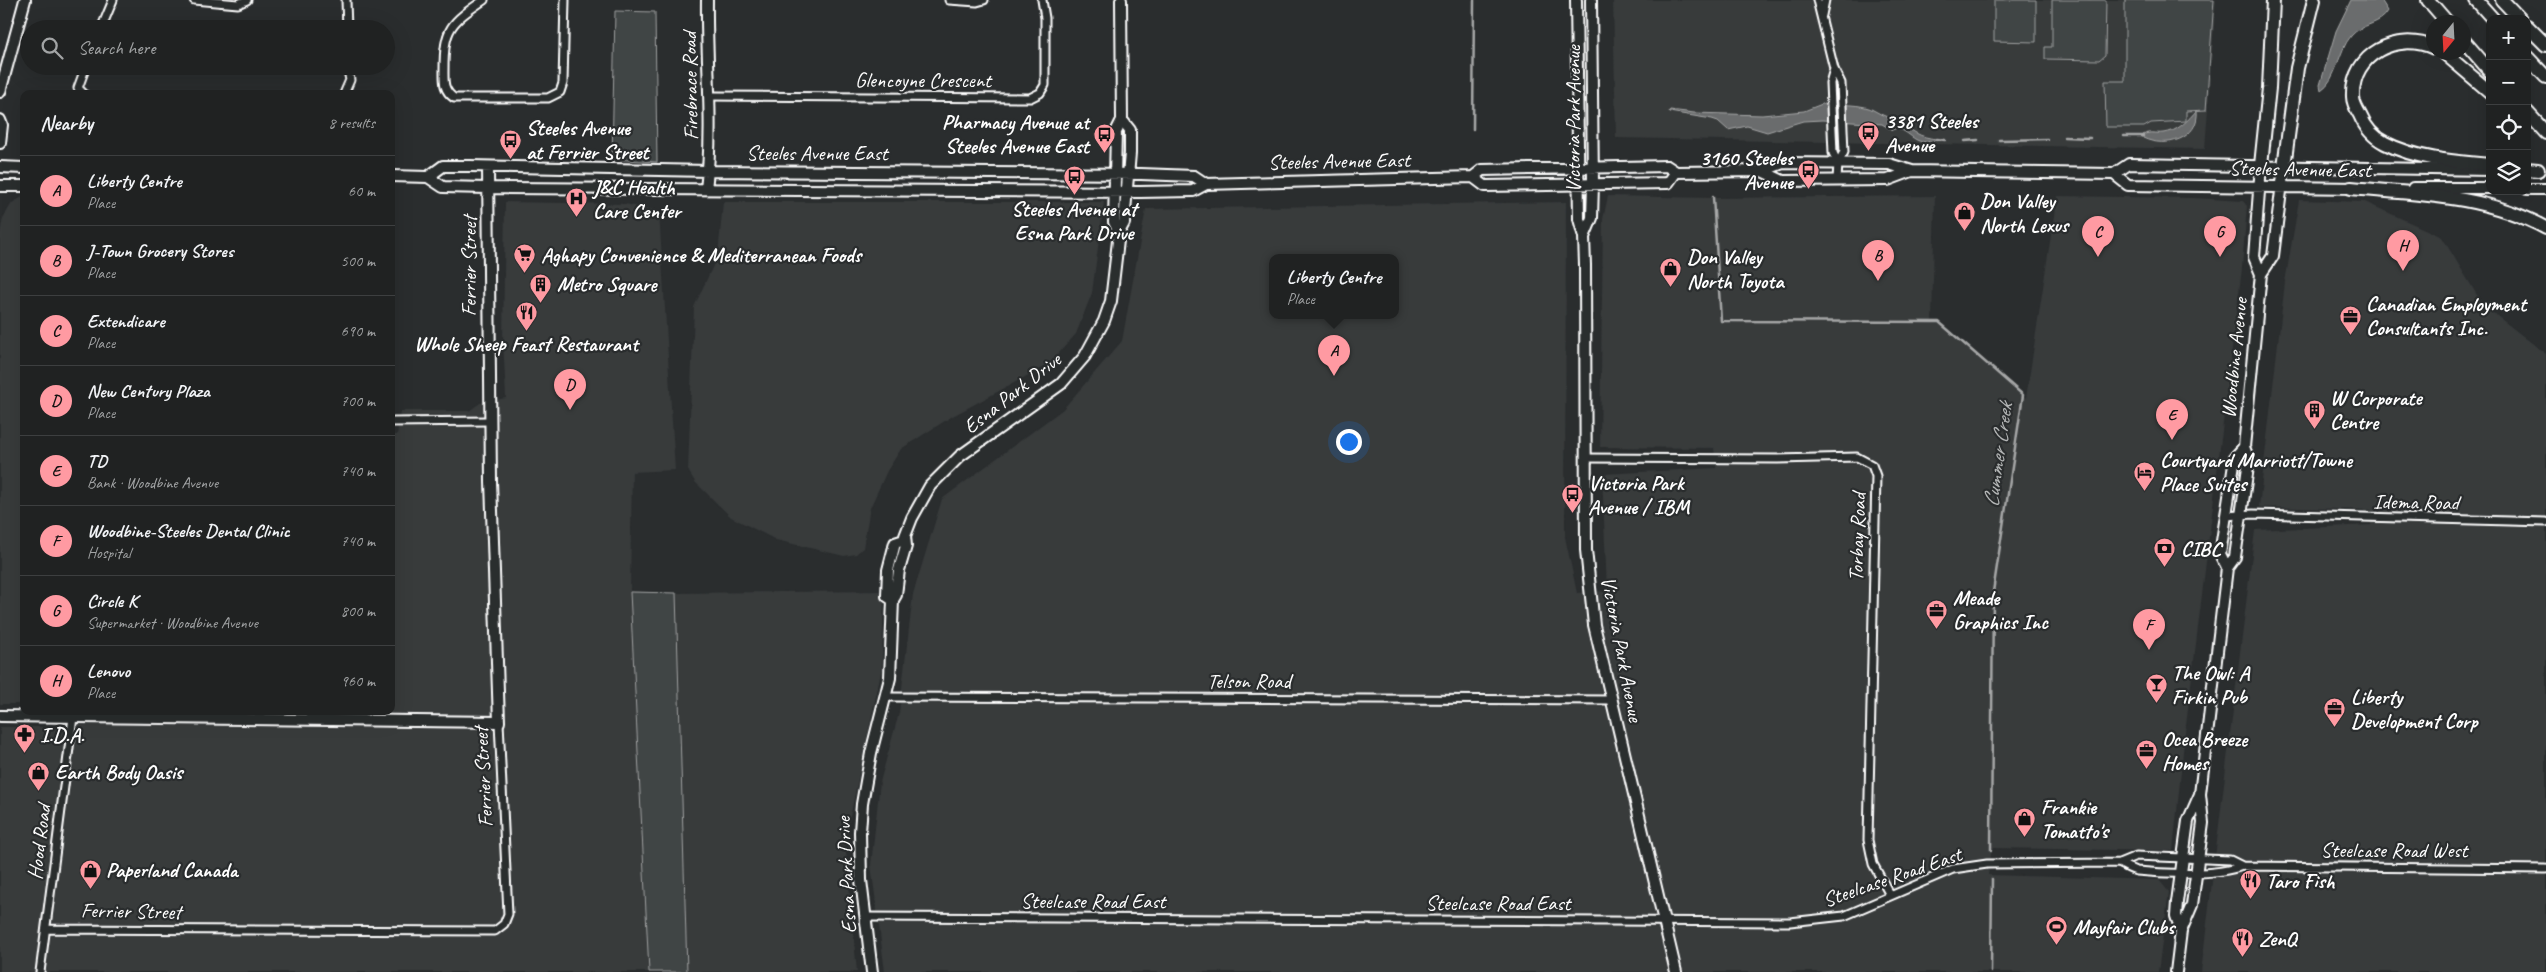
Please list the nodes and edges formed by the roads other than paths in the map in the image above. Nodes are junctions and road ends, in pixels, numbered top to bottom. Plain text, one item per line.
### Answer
1 (24, 0) edge
2 (113, 0) edge
3 (194, 0) edge
4 (247, 0) edge
5 (346, 0) edge
6 (484, 0) edge
7 (565, 0) edge
8 (708, 0) edge
9 (949, 0) edge
10 (984, 0) edge
11 (1042, 0) edge
12 (1121, 0) edge
13 (1576, 0) edge
14 (1591, 0) edge
15 (1817, 0) edge
16 (1825, 0) edge
17 (2273, 0) edge
18 (2314, 0) edge
19 (2428, 0) edge
20 (2476, 0) edge
21 (2502, 0) edge
22 (2440, 15) edge
23 (2489, 15) edge
24 (2516, 15) edge
25 (1821, 17) junction
26 (105, 20) edge
27 (347, 20) edge
28 (2531, 30) edge
29 (2426, 45) edge
30 (2546, 45) edge
31 (2471, 49) edge
32 (2452, 60) edge
33 (2530, 60) edge
34 (2486, 66) edge
35 (1834, 69) junction
36 (83, 75) edge
37 (349, 75) edge
38 (2546, 77) edge
39 (2486, 89) edge
40 (80, 90) edge
41 (346, 90) edge
42 (0, 92) edge
43 (710, 96) junction
44 (2531, 116) edge
45 (0, 120) edge
46 (1122, 120) junction
47 (2531, 127) edge
48 (2546, 133) edge
49 (2546, 137) edge
50 (0, 143) edge
51 (1838, 163) junction
52 (2261, 165) junction
53 (2486, 165) edge
54 (1578, 166) junction
55 (1594, 166) junction
56 (0, 167) edge
57 (488, 167) junction
58 (2284, 167) junction
59 (20, 168) edge
60 (2486, 170) edge
61 (708, 171) junction
62 (1762, 171) junction
63 (1912, 171) junction
64 (1676, 172) junction
65 (1116, 174) junction
66 (1129, 174) junction
67 (2114, 174) junction
68 (395, 176) edge
69 (428, 177) junction
70 (1473, 177) junction
71 (1837, 180) junction
72 (1206, 184) junction
73 (1593, 184) junction
74 (1578, 185) junction
75 (0, 186) edge
76 (20, 186) edge
77 (2260, 187) junction
78 (2282, 187) junction
79 (488, 188) junction
80 (2350, 188) junction
81 (2486, 188) edge
82 (2531, 188) edge
83 (2546, 188) edge
84 (706, 189) junction
85 (1115, 191) junction
86 (1127, 192) junction
87 (2546, 228) edge
88 (1118, 232) junction
89 (1584, 237) junction
90 (2261, 274) junction
91 (490, 421) junction
92 (395, 422) edge
93 (2244, 447) junction
94 (1585, 458) junction
95 (2241, 515) junction
96 (2226, 516) junction
97 (2546, 522) edge
98 (2227, 568) junction
99 (886, 697) junction
100 (1612, 700) junction
101 (0, 716) edge
102 (72, 717) junction
103 (499, 722) junction
104 (2200, 794) junction
105 (2183, 858) junction
106 (2198, 859) junction
107 (2119, 863) junction
108 (2242, 866) junction
109 (2546, 869) edge
110 (2181, 872) junction
111 (2195, 872) junction
112 (1890, 895) junction
113 (865, 917) junction
114 (1663, 922) junction
115 (46, 929) junction
116 (2181, 931) junction
117 (40, 972) edge
118 (872, 972) edge
119 (1676, 972) edge
120 (2176, 972) edge

1 - 42 main road
2 - 26 street
3 - 4 street
5 - 27 street
6 - 7 street
8 - 43 main road, Firebrace Road
9 - 10 street
11 - 43 street, Glencoyne Crescent
12 - 46 main road
13 - 54 main road, Victoria Park Avenue
14 - 55 main road, Victoria Park Avenue
15 - 25 street
16 - 25 street
17 - 52 highway
18 - 58 highway
19 - 22 highway
20 - 23 highway
21 - 24 highway
25 - 35 street
28 - 30 highway
29 - 53 highway
31 - 34 highway
32 - 39 highway
33 - 38 highway
35 - 51 street
35 - 51 street
36 - 40 street
37 - 41 street
43 - 61 main road, Firebrace Road
44 - 48 highway
45 - 50 main road
46 - 65 main road, Esna Park Drive
46 - 66 main road, Esna Park Drive
47 - 49 highway
51 - 62 main road, Steeles Avenue East
51 - 63 main road, Steeles Avenue East
51 - 71 street
52 - 58 main road, Steeles Avenue East
52 - 67 main road, Steeles Avenue East
52 - 77 main road, Woodbine Avenue
54 - 55 main road, Steeles Avenue East
54 - 70 main road, Steeles Avenue East
54 - 74 main road, Victoria Park Avenue
55 - 64 main road, Steeles Avenue East
55 - 73 main road, Victoria Park Avenue
56 - 59 main road
57 - 61 main road, Steeles Avenue East
57 - 69 main road, Steeles Avenue East
57 - 79 main road, Ferrier Street
58 - 60 main road, Steeles Avenue East
58 - 78 main road, Woodbine Avenue
61 - 65 main road, Steeles Avenue East
61 - 84 main road, Firebrace Road
62 - 64 main road, Steeles Avenue East
62 - 71 main road, Steeles Avenue East
63 - 67 main road, Steeles Avenue East
63 - 71 main road, Steeles Avenue East
64 - 73 main road, Steeles Avenue East
65 - 66 main road, Steeles Avenue East
65 - 85 main road, Esna Park Drive
66 - 72 main road, Steeles Avenue East
66 - 86 main road, Esna Park Drive
67 - 77 main road, Steeles Avenue East
68 - 69 main road, Steeles Avenue East
69 - 79 main road, Steeles Avenue East
70 - 72 main road, Steeles Avenue East
70 - 74 main road, Steeles Avenue East
72 - 86 main road, Steeles Avenue East
73 - 74 main road, Steeles Avenue East
73 - 89 main road, Victoria Park Avenue
74 - 89 main road, Victoria Park Avenue
75 - 76 main road
77 - 78 main road, Steeles Avenue East
77 - 90 main road, Woodbine Avenue
78 - 80 main road, Steeles Avenue East
78 - 90 main road, Woodbine Avenue
79 - 84 main road, Steeles Avenue East
79 - 91 main road, Ferrier Street
80 - 81 main road, Steeles Avenue East
80 - 87 highway
82 - 83 main road
84 - 85 main road, Steeles Avenue East
85 - 86 main road, Steeles Avenue East
85 - 88 main road, Esna Park Drive
86 - 88 main road, Esna Park Drive
88 - 99 main road, Esna Park Drive
89 - 94 main road, Victoria Park Avenue
90 - 93 main road, Woodbine Avenue
91 - 92 street
91 - 103 main road, Ferrier Street
93 - 95 main road, Woodbine Avenue
93 - 96 main road, Woodbine Avenue
94 - 100 main road, Victoria Park Avenue
94 - 112 street, Torbay Road
95 - 96 street, Idema Road
95 - 97 street, Idema Road
95 - 98 main road, Woodbine Avenue
96 - 98 main road, Woodbine Avenue
98 - 104 main road, Woodbine Avenue
99 - 100 street, Telson Road
99 - 113 main road, Esna Park Drive
100 - 114 main road, Victoria Park Avenue
101 - 102 main road
102 - 103 main road
102 - 115 street, Hood Road
103 - 115 street, Ferrier Street
104 - 105 main road, Woodbine Avenue
104 - 106 main road, Woodbine Avenue
105 - 106 street, Steelcase Road East
105 - 107 street, Steelcase Road East
105 - 110 main road, Woodbine Avenue
106 - 108 street, Steelcase Road West
106 - 111 main road, Woodbine Avenue
107 - 110 street, Steelcase Road East
107 - 112 street, Steelcase Road East
108 - 109 street, Steelcase Road West
108 - 111 street, Steelcase Road West
110 - 111 street, Steelcase Road West
110 - 116 main road, Woodbine Avenue
111 - 116 main road, Woodbine Avenue
112 - 114 street, Steelcase Road East
113 - 114 street, Steelcase Road East
113 - 118 main road, Esna Park Drive
114 - 119 main road, Victoria Park Avenue
115 - 117 street, Hood Road
116 - 120 main road, Woodbine Avenue

